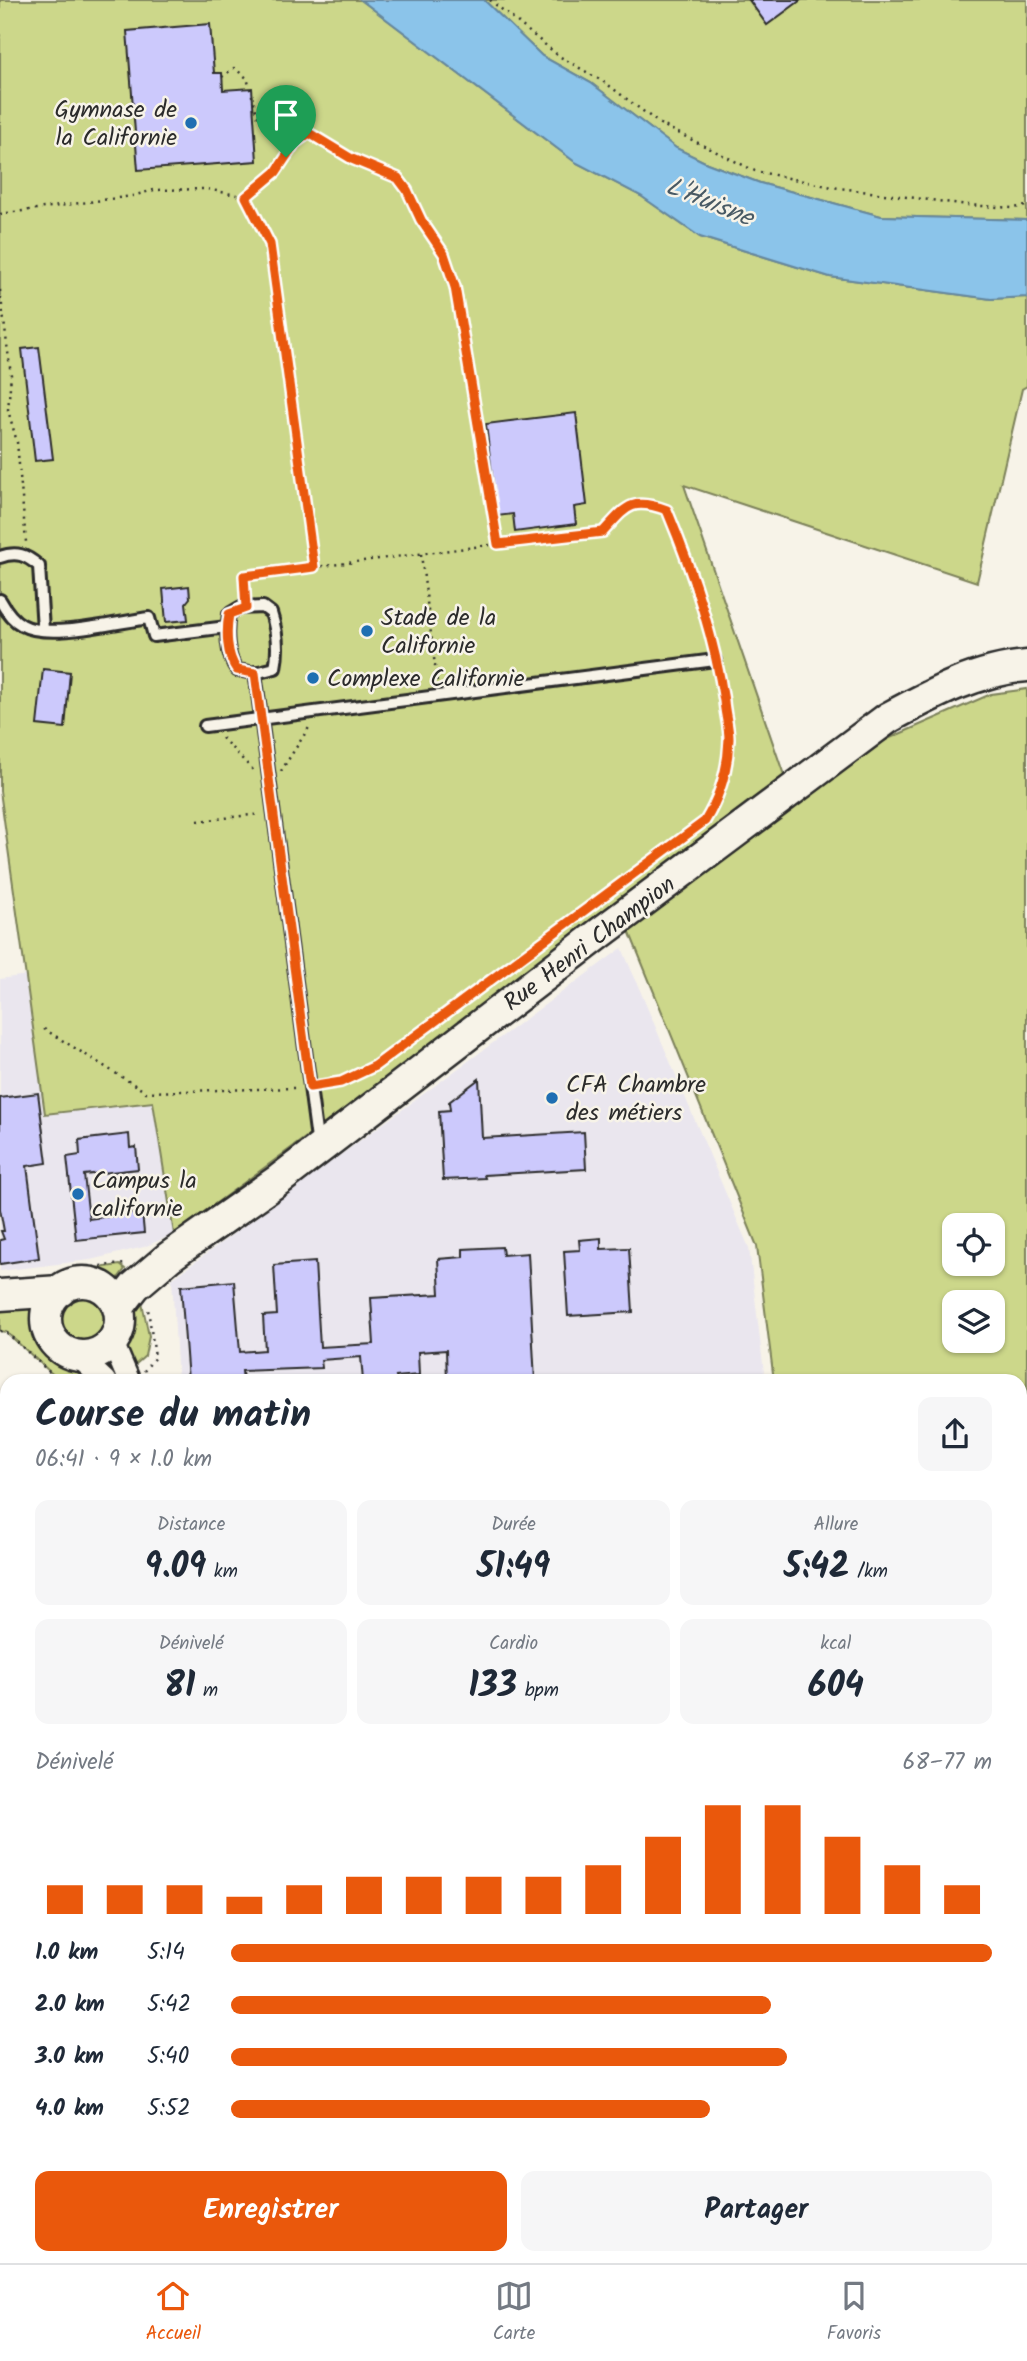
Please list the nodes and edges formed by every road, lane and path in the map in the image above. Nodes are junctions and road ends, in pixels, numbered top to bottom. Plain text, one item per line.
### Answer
1 (490, 0) edge
2 (222, 77) dead end
3 (286, 157) junction
4 (246, 197) junction
5 (1027, 206) edge
6 (0, 214) edge
7 (0, 290) edge
8 (498, 544) junction
9 (421, 554) junction
10 (27, 556) junction
11 (0, 557) edge
12 (314, 567) junction
13 (0, 600) edge
14 (246, 608) junction
15 (226, 627) junction
16 (43, 630) junction
17 (715, 660) junction
18 (1027, 666) edge
19 (255, 673) junction
20 (438, 696) junction
21 (261, 719) junction
22 (205, 726) dead end
23 (274, 813) junction
24 (198, 821) dead end
25 (44, 1029) dead end
26 (310, 1087) junction
27 (318, 1150) junction
28 (169, 1257) junction
29 (94, 1284) junction
30 (60, 1291) junction
31 (0, 1295) edge
32 (149, 1303) dead end
33 (0, 1304) edge
34 (117, 1322) junction
35 (47, 1325) junction
36 (0, 1332) edge
37 (78, 1356) junction
38 (51, 1374) edge
39 (98, 1374) edge
40 (129, 1374) edge
41 (140, 1374) edge

1 - 5 path
2 - 3 path
3 - 4 path
3 - 8 path
4 - 6 path
4 - 12 path
7 - 10 path
8 - 9 path
8 - 17 path
9 - 12 path
9 - 20 path
10 - 11 lane
10 - 16 lane
12 - 14 path
13 - 16 lane
14 - 15 lane
14 - 19 lane
15 - 16 lane
15 - 19 lane
17 - 20 lane
17 - 26 path
18 - 27 street, Rue Henri Champion
19 - 21 lane
20 - 21 lane
21 - 22 lane
21 - 23 lane
23 - 24 path
23 - 26 lane
25 - 26 path
26 - 27 lane
27 - 28 street, Rue Henri Champion
28 - 29 street, Rue Henri Champion
28 - 34 street, Rue Henri Champion
29 - 30 street
29 - 34 street
30 - 31 street
30 - 35 street
32 - 41 path
33 - 35 street
34 - 37 street
34 - 40 street
35 - 37 street
36 - 38 path
37 - 39 street

